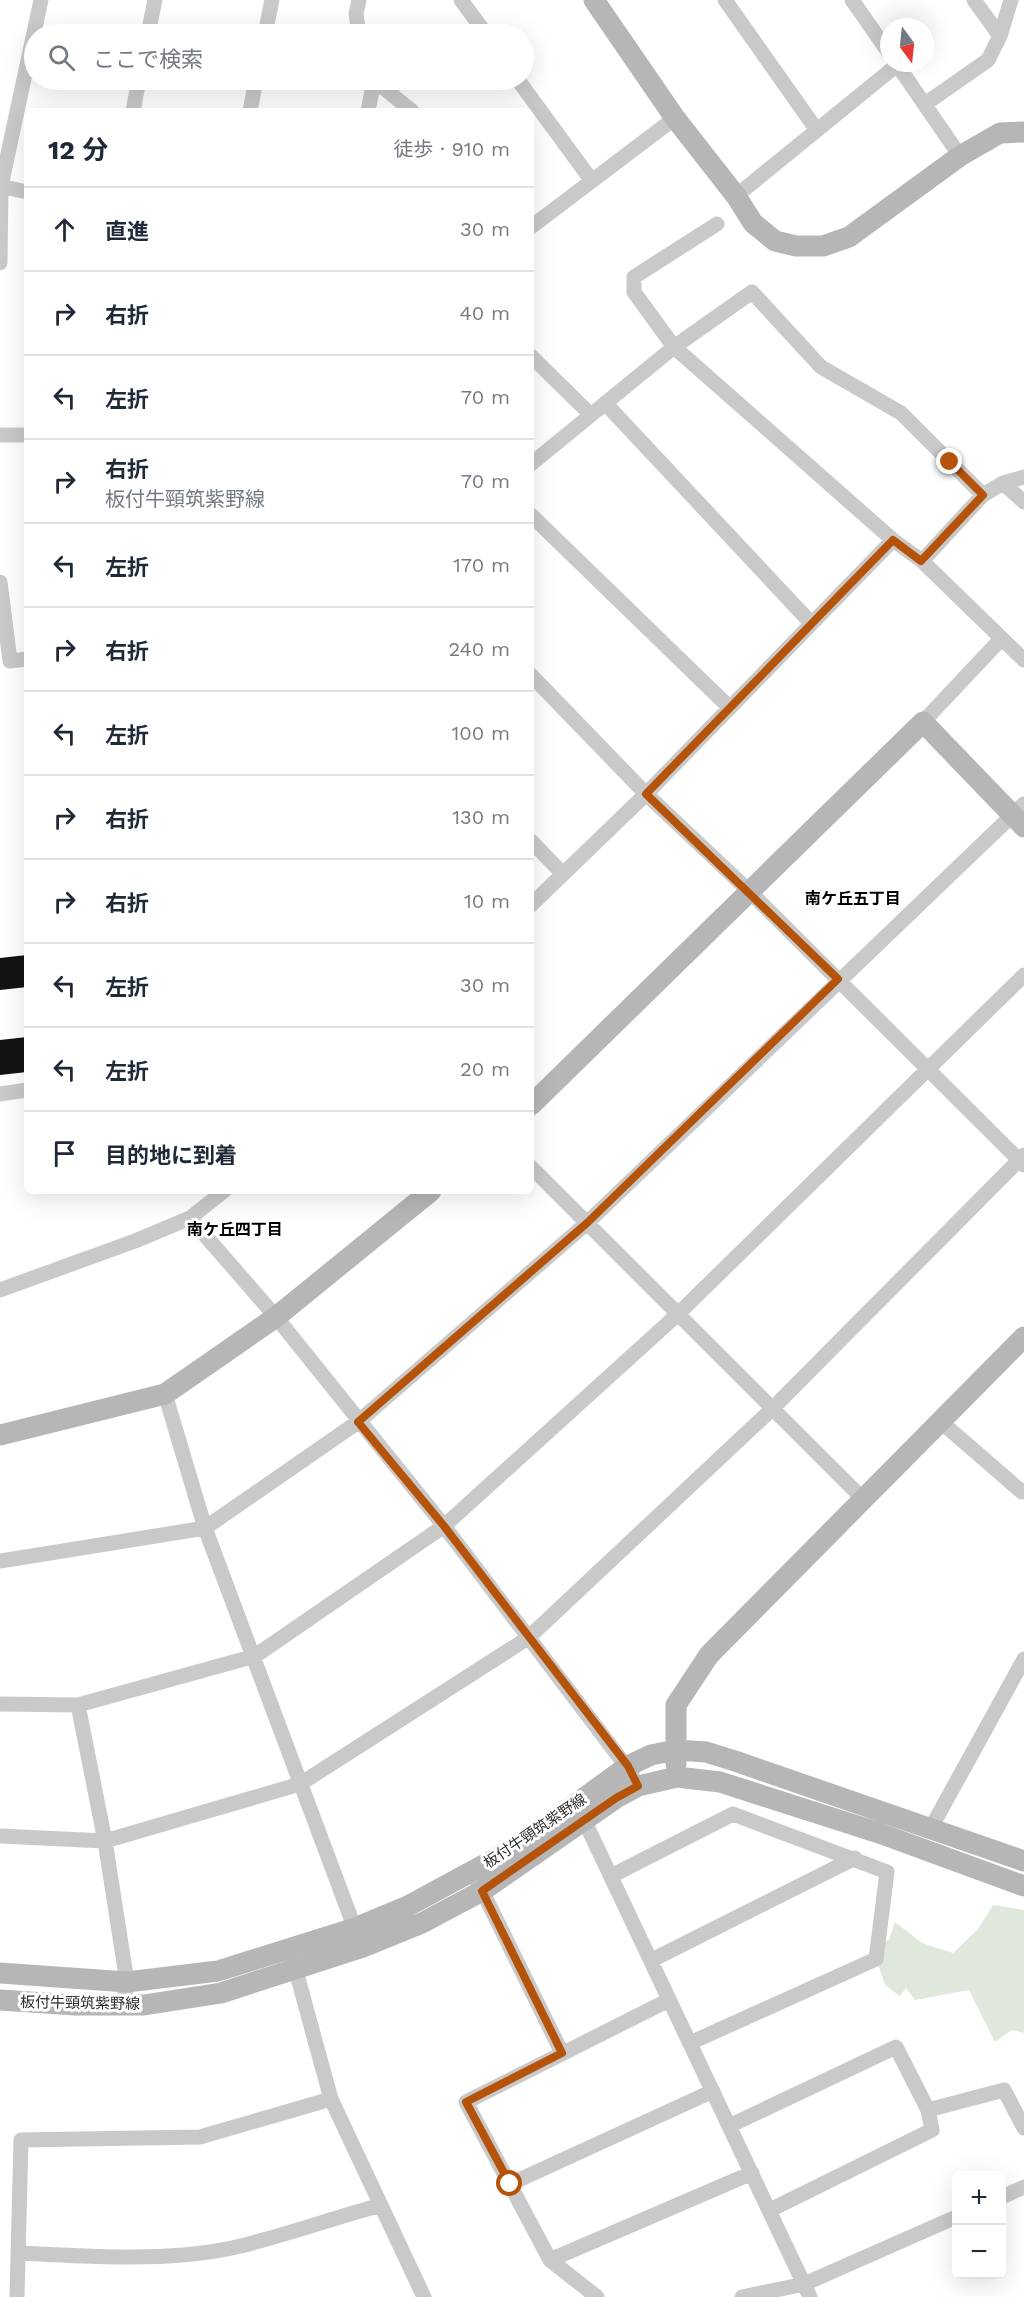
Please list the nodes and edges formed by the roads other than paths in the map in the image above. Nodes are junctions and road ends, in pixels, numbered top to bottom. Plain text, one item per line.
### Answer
1 (41, 0) edge
2 (155, 0) edge
3 (272, 0) edge
4 (358, 0) edge
5 (594, 0) edge
6 (725, 0) edge
7 (852, 0) edge
8 (974, 0) edge
9 (1011, 0) edge
10 (469, 3) edge
11 (36, 24) edge
12 (150, 24) edge
13 (267, 24) edge
14 (358, 24) edge
15 (481, 24) edge
16 (1000, 36) junction
17 (880, 41) edge
18 (881, 72) edge
19 (902, 72) edge
20 (24, 77) edge
21 (137, 90) edge
22 (254, 90) edge
23 (372, 90) edge
24 (386, 90) edge
25 (525, 90) edge
26 (924, 104) junction
27 (134, 108) edge
28 (251, 108) edge
29 (369, 108) edge
30 (408, 108) edge
31 (675, 118) junction
32 (816, 129) junction
33 (1024, 132) edge
34 (960, 156) junction
35 (592, 181) junction
36 (0, 186) edge
37 (24, 191) edge
38 (736, 196) junction
39 (717, 224) dead end
40 (534, 225) edge
41 (0, 263) edge
42 (674, 347) junction
43 (534, 359) edge
44 (605, 404) junction
45 (591, 415) junction
46 (0, 435) edge
47 (24, 435) edge
48 (534, 462) edge
49 (1024, 477) edge
50 (1003, 483) junction
51 (983, 495) junction
52 (1024, 502) edge
53 (534, 518) edge
54 (893, 540) junction
55 (921, 561) junction
56 (0, 582) edge
57 (811, 623) junction
58 (1001, 639) junction
59 (24, 659) edge
60 (1024, 660) edge
61 (534, 678) edge
62 (730, 708) junction
63 (923, 722) junction
64 (646, 794) junction
65 (1020, 815) edge
66 (534, 844) edge
67 (563, 874) junction
68 (749, 891) junction
69 (534, 902) edge
70 (1024, 975) edge
71 (838, 979) junction
72 (928, 1069) junction
73 (24, 1090) edge
74 (0, 1094) edge
75 (534, 1102) edge
76 (1022, 1160) edge
77 (534, 1170) edge
78 (220, 1194) edge
79 (427, 1194) edge
80 (190, 1218) junction
81 (587, 1223) junction
82 (0, 1290) edge
83 (678, 1314) junction
84 (276, 1317) junction
85 (1024, 1337) edge
86 (165, 1394) junction
87 (772, 1409) junction
88 (940, 1421) junction
89 (358, 1422) junction
90 (0, 1435) edge
91 (1023, 1492) edge
92 (862, 1498) junction
93 (444, 1526) junction
94 (205, 1528) junction
95 (0, 1561) edge
96 (528, 1638) junction
97 (255, 1656) junction
98 (1024, 1659) edge
99 (0, 1704) edge
100 (78, 1705) junction
101 (676, 1750) junction
102 (628, 1766) junction
103 (677, 1777) junction
104 (300, 1784) junction
105 (638, 1786) junction
106 (585, 1822) junction
107 (931, 1828) junction
108 (0, 1836) edge
109 (105, 1841) junction
110 (855, 1858) junction
111 (1024, 1860) edge
112 (611, 1876) junction
113 (1022, 1880) edge
114 (477, 1882) junction
115 (359, 1937) junction
116 (292, 1959) junction
117 (652, 1960) junction
118 (0, 1973) edge
119 (127, 1982) junction
120 (0, 2000) edge
121 (669, 2000) junction
122 (123, 2005) junction
123 (690, 2043) junction
124 (562, 2053) junction
125 (713, 2091) junction
126 (331, 2099) junction
127 (928, 2110) junction
128 (729, 2126) junction
129 (1024, 2128) edge
130 (752, 2173) junction
131 (510, 2184) junction
132 (1024, 2187) edge
133 (1006, 2195) edge
134 (381, 2205) junction
135 (770, 2210) junction
136 (952, 2219) edge
137 (18, 2253) junction
138 (549, 2260) junction
139 (807, 2290) edge
140 (16, 2297) edge
141 (424, 2297) edge
142 (597, 2297) edge
143 (742, 2297) edge

1 - 11 street
2 - 12 street
3 - 13 street
4 - 14 street
5 - 31 street
6 - 32 street
7 - 17 street
8 - 16 street
9 - 16 street
10 - 15 street
16 - 26 street
18 - 32 street
19 - 26 street
20 - 36 street
21 - 27 street
22 - 28 street
23 - 29 street
24 - 30 street
25 - 35 street
26 - 34 street
31 - 35 street
31 - 38 street
32 - 38 street
33 - 34 street
34 - 38 street
35 - 40 street
36 - 37 street
36 - 41 street
39 - 42 street
42 - 44 street
42 - 51 street
42 - 54 street
43 - 45 street
44 - 45 street
44 - 57 street
45 - 48 street
46 - 47 street
49 - 50 street
50 - 51 street
50 - 52 street
51 - 55 street
53 - 62 street
54 - 55 street
54 - 57 street
55 - 58 street
56 - 59 street
57 - 62 street
58 - 60 street
58 - 63 street
61 - 64 street
62 - 64 street
63 - 65 street
63 - 68 street
64 - 67 street
64 - 68 street
65 - 71 street
66 - 67 street
67 - 69 street
68 - 71 street
68 - 75 street
70 - 72 street
71 - 72 street
71 - 81 street
72 - 76 street
72 - 83 street
73 - 74 street
76 - 87 street
77 - 81 street
78 - 80 street
79 - 84 street
80 - 82 street
80 - 84 street
81 - 83 street
81 - 89 street
83 - 87 street
83 - 93 street
84 - 86 street
84 - 89 street
85 - 88 street
86 - 90 street
86 - 94 street
87 - 92 street
87 - 96 street
88 - 91 street
88 - 92 street
89 - 93 street
89 - 94 street
92 - 101 street
93 - 96 street
93 - 97 street
94 - 95 street
94 - 97 street
96 - 102 street
96 - 104 street
97 - 100 street
97 - 104 street
98 - 107 street
99 - 100 street
100 - 109 street
101 - 102 street, 板付牛頸筑紫野線
101 - 103 street
101 - 107 street, 板付牛頸筑紫野線
102 - 105 street
102 - 114 street, 板付牛頸筑紫野線
103 - 105 street, 板付牛頸筑紫野線
103 - 113 street, 板付牛頸筑紫野線
104 - 109 street
104 - 115 street
105 - 106 street, 板付牛頸筑紫野線
106 - 112 street
106 - 114 street, 板付牛頸筑紫野線
107 - 111 street, 板付牛頸筑紫野線
108 - 109 street
109 - 119 street
110 - 112 street
110 - 117 street
110 - 123 street
112 - 117 street
114 - 115 street, 板付牛頸筑紫野線
114 - 124 street
115 - 116 street, 板付牛頸筑紫野線
116 - 119 street, 板付牛頸筑紫野線
116 - 122 street, 板付牛頸筑紫野線
116 - 126 street
117 - 121 street
118 - 119 street, 板付牛頸筑紫野線
119 - 122 street
120 - 122 street, 板付牛頸筑紫野線
121 - 123 street
121 - 124 street
123 - 125 street
124 - 131 street
125 - 128 street
125 - 131 street
126 - 134 street
126 - 137 street
127 - 128 street
127 - 129 street
127 - 135 street
128 - 130 street
130 - 135 street
130 - 138 street
131 - 138 street
132 - 133 street
134 - 137 street
134 - 141 street
135 - 139 street
136 - 139 street
137 - 140 street
138 - 142 street
139 - 143 street

